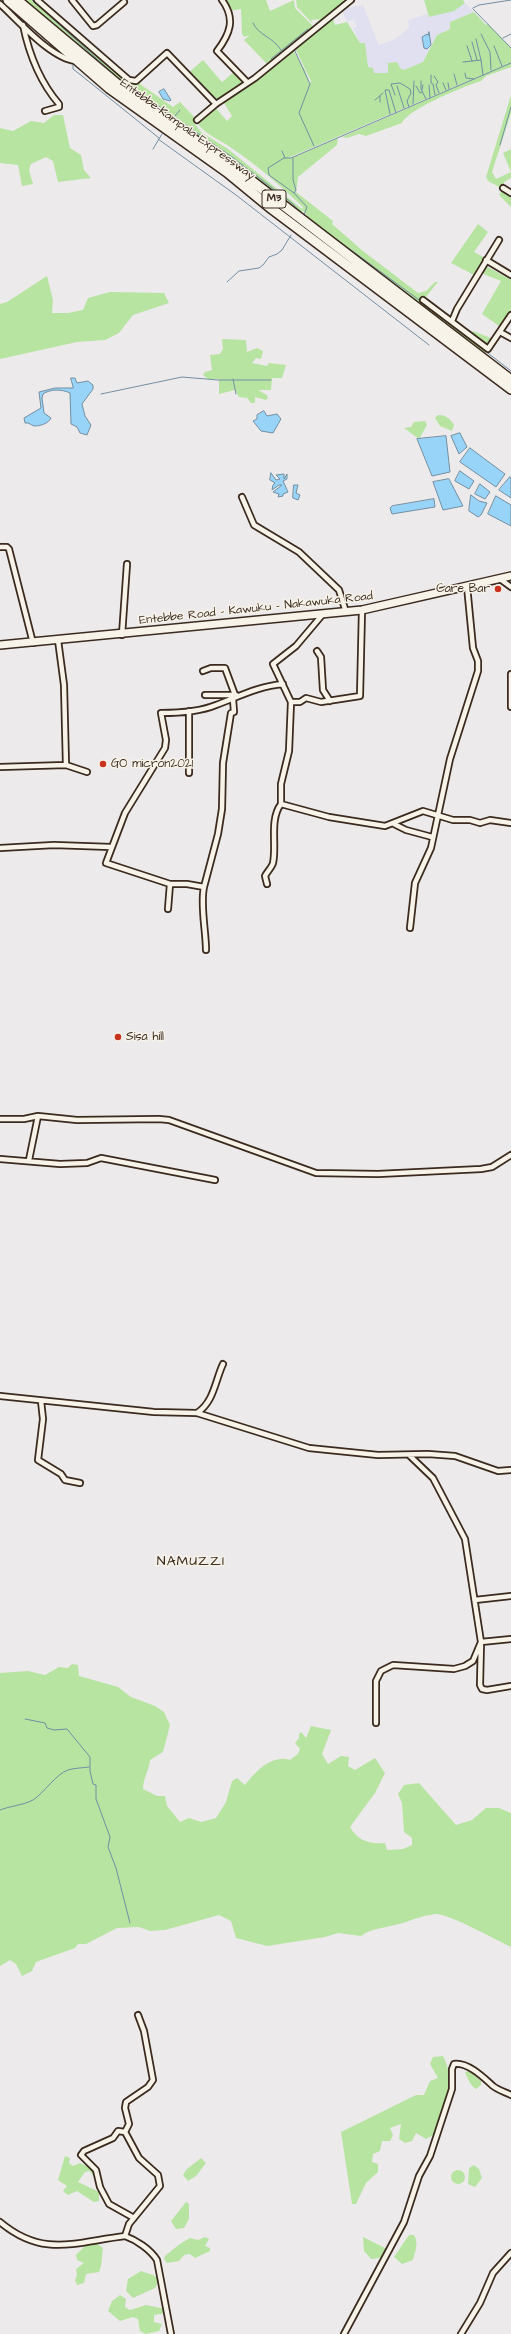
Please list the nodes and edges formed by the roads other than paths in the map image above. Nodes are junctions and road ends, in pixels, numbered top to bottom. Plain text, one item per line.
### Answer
1 (8, 0) edge
2 (17, 0) edge
3 (37, 0) edge
4 (72, 0) edge
5 (222, 0) edge
6 (351, 0) edge
7 (124, 2) dead end
8 (0, 4) edge
9 (23, 25) junction
10 (76, 61) junction
11 (247, 82) junction
12 (216, 104) junction
13 (45, 111) dead end
14 (197, 120) dead end
15 (503, 188) dead end
16 (511, 193) edge
17 (499, 240) dead end
18 (486, 260) junction
19 (511, 274) edge
20 (423, 300) dead end
21 (511, 315) edge
22 (452, 321) junction
23 (500, 332) junction
24 (511, 338) edge
25 (511, 380) edge
26 (511, 389) edge
27 (242, 497) dead end
28 (0, 547) edge
29 (127, 564) dead end
30 (511, 576) edge
31 (498, 578) junction
32 (467, 586) junction
33 (511, 587) edge
34 (362, 610) junction
35 (346, 612) junction
36 (323, 614) junction
37 (122, 635) junction
38 (58, 640) junction
39 (33, 643) junction
40 (0, 645) edge
41 (317, 651) dead end
42 (203, 671) dead end
43 (511, 674) edge
44 (283, 684) junction
45 (205, 695) dead end
46 (236, 696) junction
47 (330, 701) junction
48 (292, 702) junction
49 (511, 707) edge
50 (189, 711) junction
51 (66, 765) junction
52 (0, 767) edge
53 (87, 772) dead end
54 (189, 773) dead end
55 (281, 804) junction
56 (438, 815) junction
57 (511, 823) edge
58 (394, 824) junction
59 (432, 837) junction
60 (111, 847) junction
61 (0, 848) edge
62 (170, 884) junction
63 (267, 884) dead end
64 (204, 887) junction
65 (168, 909) dead end
66 (410, 928) dead end
67 (206, 950) dead end
68 (38, 1116) junction
69 (0, 1119) edge
70 (511, 1154) edge
71 (0, 1159) edge
72 (29, 1160) junction
73 (215, 1180) dead end
74 (223, 1364) dead end
75 (0, 1396) edge
76 (41, 1401) junction
77 (197, 1413) junction
78 (410, 1455) junction
79 (511, 1470) edge
80 (80, 1483) dead end
81 (511, 1596) edge
82 (475, 1600) junction
83 (511, 1639) edge
84 (481, 1642) junction
85 (511, 1686) edge
86 (376, 1723) dead end
87 (138, 2015) dead end
88 (511, 2095) edge
89 (124, 2132) junction
90 (134, 2218) junction
91 (0, 2222) edge
92 (125, 2236) junction
93 (511, 2252) edge
94 (171, 2334) edge
95 (344, 2334) edge
96 (461, 2334) edge

1 - 10 highway, Entebbe-Kampala Expressway / M3
2 - 25 highway, Entebbe-Kampala Expressway / M3
3 - 12 street
4 - 7 street
5 - 11 street
6 - 11 street
8 - 9 street
9 - 10 street
9 - 13 street
10 - 26 highway, Entebbe-Kampala Expressway / M3
11 - 12 street
12 - 14 street
15 - 16 street
17 - 18 street
18 - 19 street
18 - 22 street
20 - 22 street
21 - 23 street
22 - 23 street
23 - 24 street
27 - 35 street
28 - 39 street
29 - 37 street
30 - 31 main road, Entebbe Road - Kawuku - Nakawuka Road
31 - 32 main road, Entebbe Road - Kawuku - Nakawuka Road
31 - 33 street
32 - 34 main road, Entebbe Road - Kawuku - Nakawuka Road
32 - 56 street
34 - 35 main road, Entebbe Road - Kawuku - Nakawuka Road
34 - 47 street
35 - 36 main road, Entebbe Road - Kawuku - Nakawuka Road
36 - 37 main road, Entebbe Road - Kawuku - Nakawuka Road
36 - 44 street
37 - 38 main road, Entebbe Road - Kawuku - Nakawuka Road
38 - 39 main road, Entebbe Road - Kawuku - Nakawuka Road
38 - 51 street
39 - 40 main road, Entebbe Road - Kawuku - Nakawuka Road
41 - 47 street
42 - 46 street
43 - 49 street
44 - 46 street
44 - 48 street
45 - 46 street
46 - 50 street
46 - 64 street
47 - 48 street
48 - 55 street
50 - 54 street
50 - 60 street
51 - 52 street
51 - 53 street
55 - 58 street
55 - 63 street
56 - 57 street
56 - 58 street
56 - 59 street
58 - 59 street
59 - 66 street
60 - 61 street
60 - 62 street
62 - 64 street
62 - 65 street
64 - 67 street
68 - 69 street
68 - 70 street
68 - 72 street
71 - 72 street
72 - 73 street
74 - 77 street
75 - 76 street
76 - 77 street
76 - 80 street
77 - 78 street
78 - 79 street
78 - 82 street
81 - 82 street
82 - 84 street
83 - 84 street
84 - 85 street
84 - 86 street
87 - 89 street
88 - 95 street
89 - 90 street
89 - 90 street
90 - 92 street
91 - 92 street
92 - 94 street
93 - 96 street

